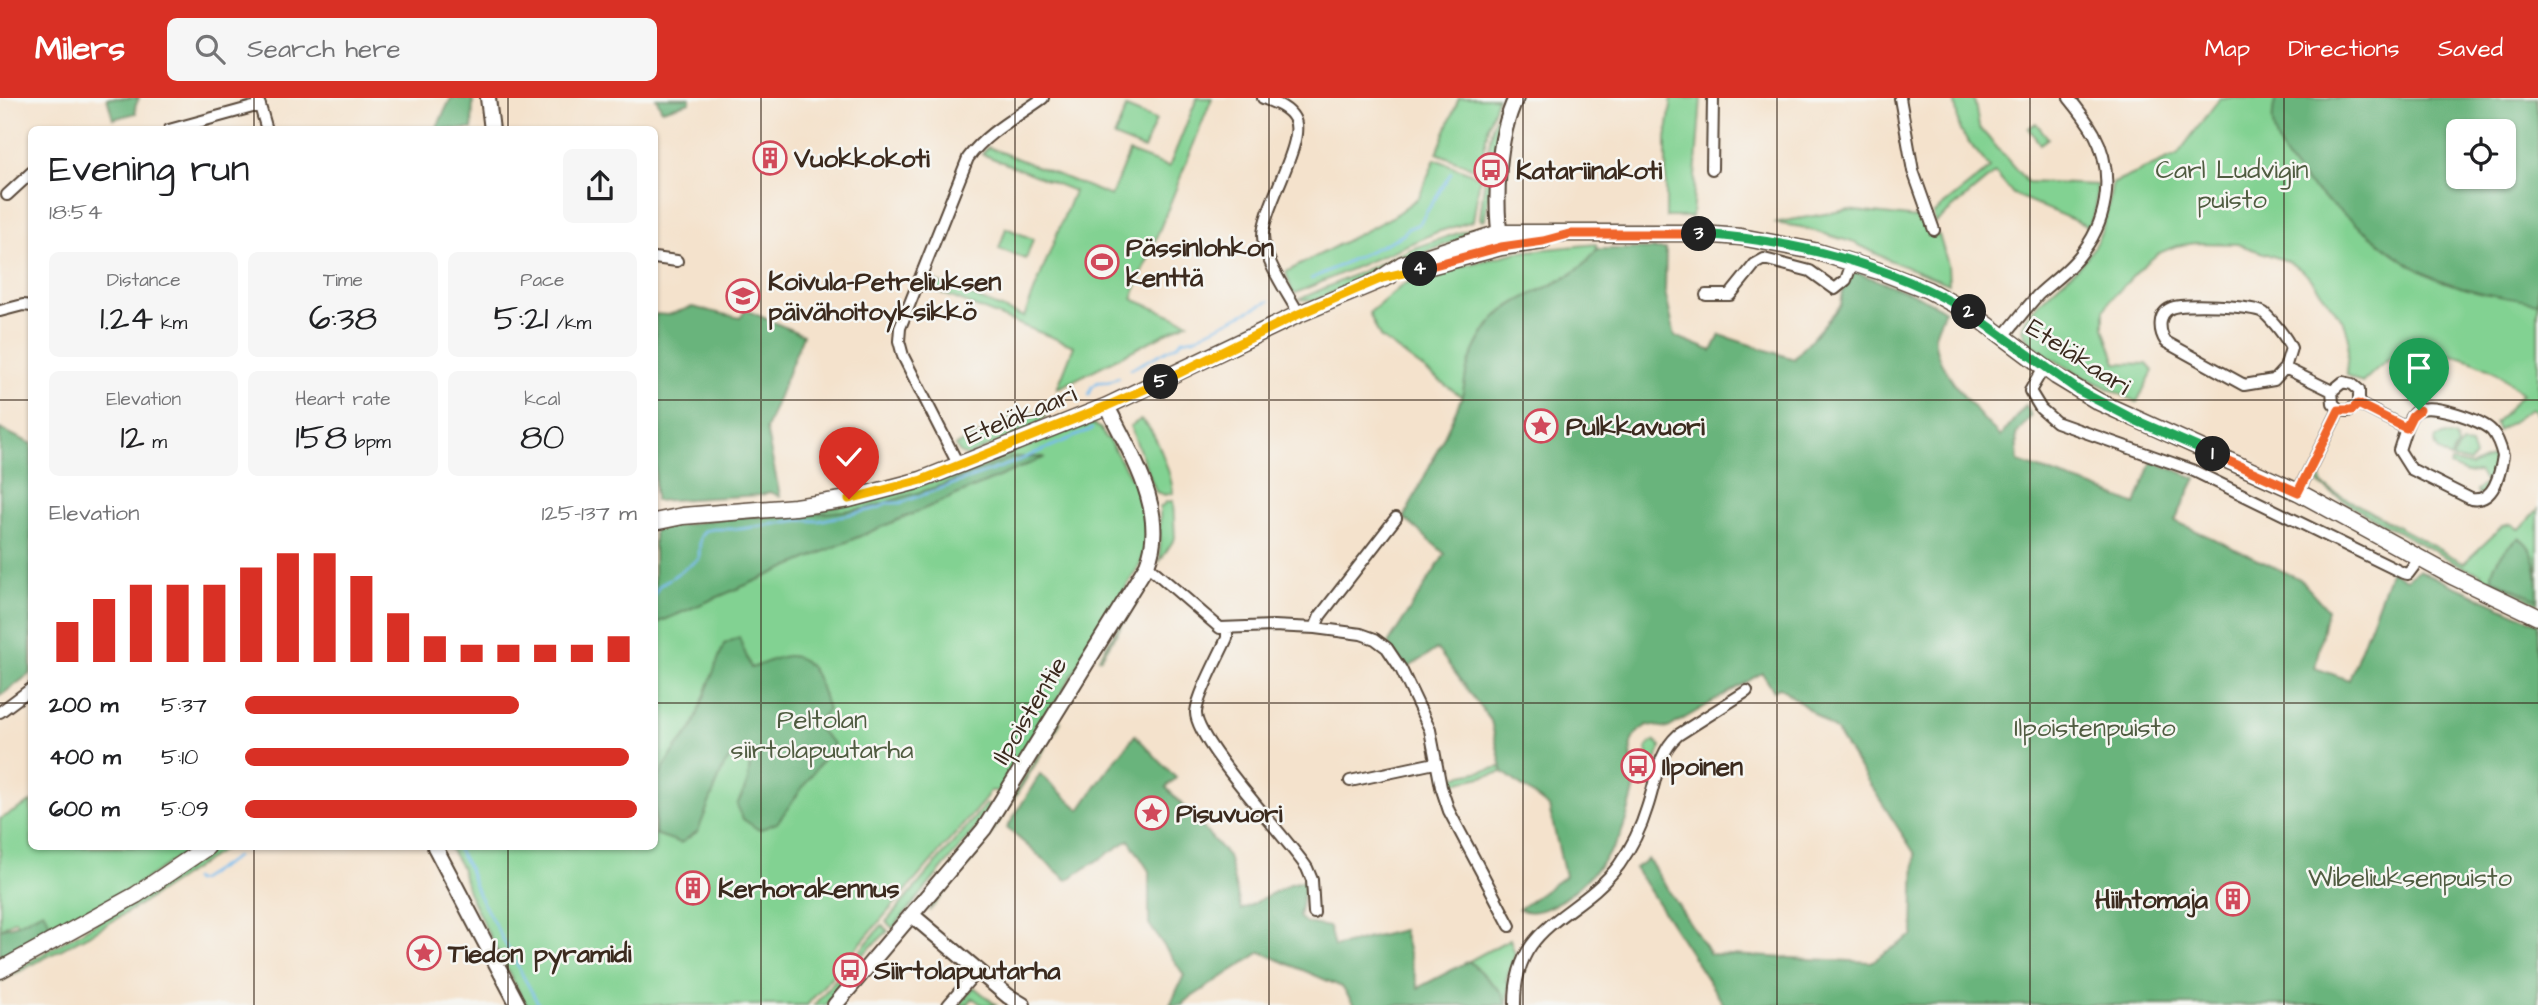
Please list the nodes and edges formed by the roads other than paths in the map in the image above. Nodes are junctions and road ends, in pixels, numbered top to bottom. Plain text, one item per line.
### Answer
1 (488, 98) edge
2 (1043, 98) edge
3 (1264, 98) edge
4 (1516, 98) edge
5 (1713, 98) edge
6 (1900, 98) edge
7 (2069, 98) edge
8 (259, 102) edge
9 (182, 126) edge
10 (266, 126) edge
11 (492, 126) edge
12 (1712, 169) dead end
13 (28, 176) edge
14 (7, 195) dead end
15 (1934, 230) dead end
16 (1500, 240) junction
17 (658, 259) edge
18 (677, 261) dead end
19 (1852, 263) junction
20 (1706, 295) dead end
21 (28, 306) edge
22 (1, 308) edge
23 (1299, 314) junction
24 (2004, 337) junction
25 (2044, 367) junction
26 (2284, 368) junction
27 (2332, 391) junction
28 (2358, 404) junction
29 (1107, 406) junction
30 (2339, 410) junction
31 (2406, 428) junction
32 (959, 466) junction
33 (2298, 492) junction
34 (1396, 518) dead end
35 (658, 521) edge
36 (2420, 558) junction
37 (1147, 565) junction
38 (2538, 617) edge
39 (1315, 628) junction
40 (1227, 629) junction
41 (28, 691) edge
42 (1747, 691) dead end
43 (0, 712) edge
44 (1435, 763) junction
45 (1350, 781) dead end
46 (202, 850) edge
47 (437, 850) edge
48 (1314, 913) dead end
49 (912, 915) junction
50 (1510, 926) dead end
51 (0, 970) edge
52 (978, 970) junction
53 (518, 1005) edge
54 (835, 1005) edge
55 (948, 1005) edge
56 (1023, 1005) edge
57 (1515, 1005) edge

1 - 11 street
2 - 32 street
3 - 23 street
4 - 16 street
5 - 12 street
6 - 15 street
7 - 24 street
8 - 9 street
8 - 10 street
13 - 14 street
16 - 19 main road, Eteläkaari
16 - 23 main road, Eteläkaari
17 - 18 street
19 - 20 street
19 - 24 main road, Eteläkaari
21 - 22 street
23 - 29 main road, Eteläkaari
24 - 25 main road, Eteläkaari
25 - 33 main road, Eteläkaari
25 - 36 street
26 - 26 street
26 - 27 street
27 - 28 street
27 - 30 street
28 - 30 street
28 - 31 street
29 - 32 main road, Eteläkaari
29 - 37 street, Ilpoistentie
30 - 33 street
31 - 31 street
32 - 35 main road, Eteläkaari
33 - 36 main road, Eteläkaari
34 - 39 street
36 - 38 main road, Eteläkaari
37 - 40 street
37 - 49 street, Ilpoistentie
39 - 40 street
39 - 44 street
40 - 48 street
41 - 43 street
42 - 57 street
44 - 45 street
44 - 50 street
46 - 51 main road
47 - 53 street
49 - 52 street
49 - 54 street, Ilpoistentie
52 - 55 street
52 - 56 street

